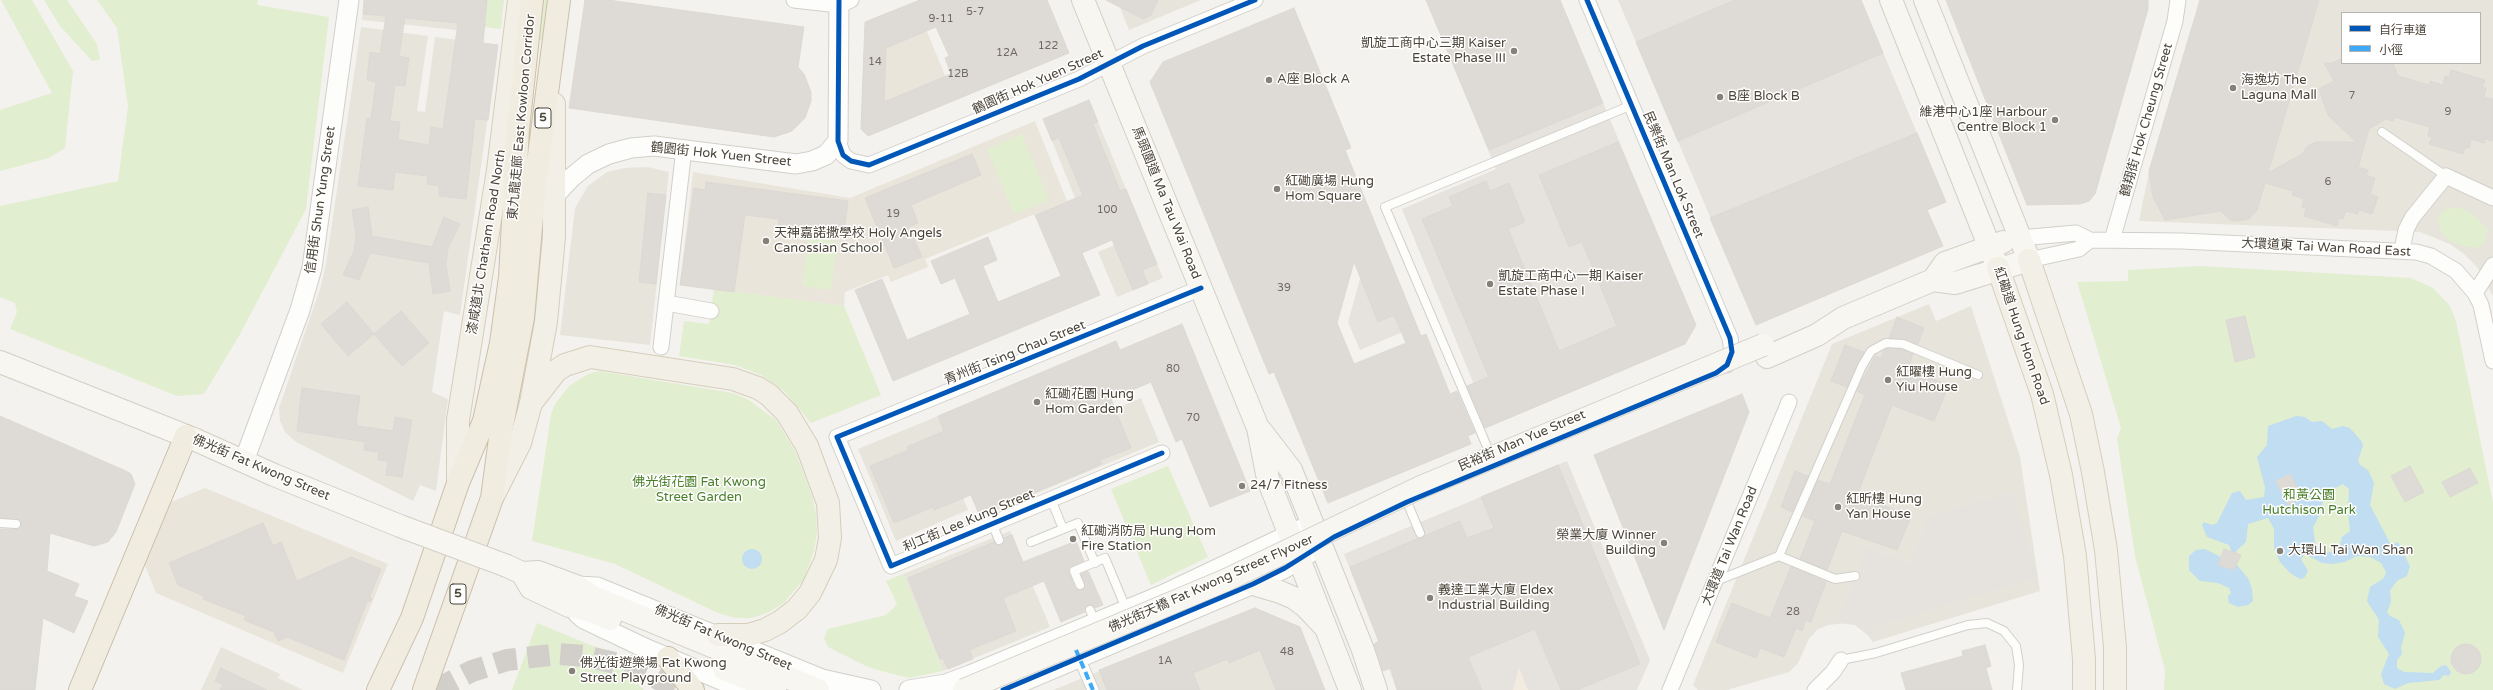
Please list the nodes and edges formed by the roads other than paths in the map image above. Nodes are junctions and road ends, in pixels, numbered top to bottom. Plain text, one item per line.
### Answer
1 (349, 0) edge
2 (519, 0) edge
3 (532, 0) edge
4 (559, 0) edge
5 (570, 0) edge
6 (794, 0) edge
7 (1083, 0) edge
8 (1255, 0) edge
9 (1587, 0) edge
10 (1891, 0) edge
11 (1924, 0) edge
12 (2178, 0) edge
13 (843, 2) edge
14 (1109, 64) junction
15 (1632, 105) junction
16 (2382, 132) dead end
17 (838, 140) junction
18 (684, 149) junction
19 (2446, 176) junction
20 (556, 195) junction
21 (2493, 198) edge
22 (522, 235) junction
23 (2020, 238) junction
24 (2090, 240) junction
25 (2112, 240) junction
26 (1989, 245) junction
27 (2402, 250) junction
28 (2029, 260) junction
29 (2493, 265) edge
30 (1998, 268) junction
31 (1933, 280) junction
32 (1201, 288) junction
33 (2475, 293) junction
34 (666, 303) junction
35 (711, 311) dead end
36 (660, 347) dead end
37 (1765, 351) junction
38 (1730, 359) joint
39 (2493, 361) edge
40 (0, 362) edge
41 (1978, 375) dead end
42 (532, 403) junction
43 (1785, 406) dead end
44 (1258, 428) junction
45 (186, 436) junction
46 (837, 437) joint
47 (1162, 453) dead end
48 (244, 461) junction
49 (1494, 464) junction
50 (458, 483) junction
51 (492, 498) junction
52 (1051, 499) junction
53 (1407, 502) junction
54 (0, 522) edge
55 (992, 523) junction
56 (16, 524) dead end
57 (1312, 524) junction
58 (1063, 529) junction
59 (1290, 534) junction
60 (1420, 534) dead end
61 (999, 540) dead end
62 (1031, 542) dead end
63 (1321, 546) junction
64 (1779, 556) junction
65 (1300, 559) junction
66 (1095, 563) junction
67 (1855, 576) dead end
68 (1716, 581) junction
69 (1253, 584) junction
70 (1080, 585) dead end
71 (572, 596) junction
72 (1127, 610) junction
73 (1093, 617) junction
74 (1136, 634) junction
75 (1330, 634) junction
76 (718, 635) junction
77 (1105, 647) junction
78 (1077, 654) junction
79 (668, 658) junction
80 (1841, 660) joint
81 (748, 677) edge
82 (80, 690) edge
83 (378, 690) edge
84 (424, 690) edge
85 (693, 690) edge
86 (775, 690) edge
87 (818, 690) edge
88 (871, 690) edge
89 (909, 690) edge
90 (964, 690) edge
91 (994, 690) edge
92 (1003, 690) edge
93 (1093, 690) edge
94 (1350, 690) edge
95 (1376, 690) edge
96 (1670, 690) edge
97 (1815, 690) edge
98 (2017, 690) edge
99 (2084, 690) edge
100 (2116, 690) edge

1 - 48 street, 信用街 Shun Yung Street
2 - 50 main road, 漆咸道北 Chatham Road North
3 - 22 highway, 東九龍走廊 East Kowloon Corridor / 5
4 - 22 highway, 東九龍走廊 East Kowloon Corridor / 5
5 - 20 main road
6 - 13 street
7 - 14 main road, 馬頭圍道 Ma Tau Wai Road
8 - 14 street, 鶴園街 Hok Yuen Street
9 - 15 street, 民樂街 Man Lok Street
10 - 26 main road, 紅磡道 Hung Hom Road
11 - 23 main road
12 - 25 street, 鶴翔街 Hok Cheung Street
13 - 17 street
14 - 17 street, 鶴園街 Hok Yuen Street
14 - 32 main road, 馬頭圍道 Ma Tau Wai Road
15 - 38 street, 民樂街 Man Lok Street
15 - 49 lane
16 - 19 lane
17 - 18 street, 鶴園街 Hok Yuen Street
18 - 20 street, 鶴園街 Hok Yuen Street
18 - 34 street
19 - 21 street
19 - 27 street
20 - 42 main road
22 - 50 highway, 漆咸道北 Chatham Road North / 5
22 - 51 highway, 5
23 - 24 street, 大環道東 Tai Wan Road East
23 - 26 main road
23 - 28 main road
24 - 25 street, 大環道東 Tai Wan Road East
24 - 28 street
25 - 27 street, 大環道東 Tai Wan Road East
26 - 30 main road, 紅磡道 Hung Hom Road
26 - 31 main road
27 - 33 street, 大環道東 Tai Wan Road East
28 - 30 main road
28 - 100 main road
29 - 33 street
30 - 31 main road
30 - 99 main road, 紅磡道 Hung Hom Road
31 - 37 main road, 佛光街天橋 Fat Kwong Street Flyover
32 - 44 main road, 馬頭圍道 Ma Tau Wai Road
32 - 46 street, 青州街 Tsing Chau Street
33 - 39 street, 大環道東 Tai Wan Road East
34 - 35 street
34 - 36 street
37 - 90 main road, 佛光街天橋 Fat Kwong Street Flyover, bridge
37 - 91 main road, 佛光街天橋 Fat Kwong Street Flyover
38 - 49 street, 民裕街 Man Yue Street
40 - 45 main road, 佛光街 Fat Kwong Street
41 - 64 lane
42 - 51 main road
42 - 76 main road
43 - 68 street, 大環道 Tai Wan Road
44 - 57 main road, 馬頭圍道 Ma Tau Wai Road
44 - 59 main road, 馬頭圍道 Ma Tau Wai Road
45 - 48 main road, 佛光街 Fat Kwong Street
45 - 82 highway
46 - 55 street, 利工街 Lee Kung Street
47 - 52 street, 利工街 Lee Kung Street
48 - 71 main road, 佛光街 Fat Kwong Street, bridge
49 - 53 street, 民裕街 Man Yue Street
50 - 83 highway, 漆咸道北 Chatham Road North / 5
51 - 84 highway, 5
52 - 55 street, 利工街 Lee Kung Street
52 - 58 lane
53 - 60 lane
53 - 63 street, 民裕街 Man Yue Street
54 - 56 lane
55 - 61 lane
57 - 59 street
57 - 63 main road, 馬頭圍道 Ma Tau Wai Road
58 - 62 lane
58 - 66 lane
59 - 65 main road, 馬頭圍道 Ma Tau Wai Road
59 - 72 street
63 - 65 street
63 - 95 main road, 馬頭圍道 Ma Tau Wai Road
64 - 67 lane
64 - 68 lane
65 - 69 street
65 - 75 main road, 馬頭圍道 Ma Tau Wai Road
66 - 70 lane
66 - 72 lane
68 - 96 street, 大環道 Tai Wan Road
69 - 74 street
69 - 75 main road
71 - 76 street, 佛光街 Fat Kwong Street
71 - 79 street
71 - 81 main road
72 - 73 street
72 - 74 lane
73 - 77 lane
73 - 89 street
74 - 77 street
75 - 94 main road, 馬頭圍道 Ma Tau Wai Road
76 - 88 street, 佛光街 Fat Kwong Street
77 - 78 street
78 - 92 street
78 - 93 street
79 - 81 street
79 - 85 highway
80 - 97 street
80 - 98 lane
81 - 86 main road
81 - 87 main road

